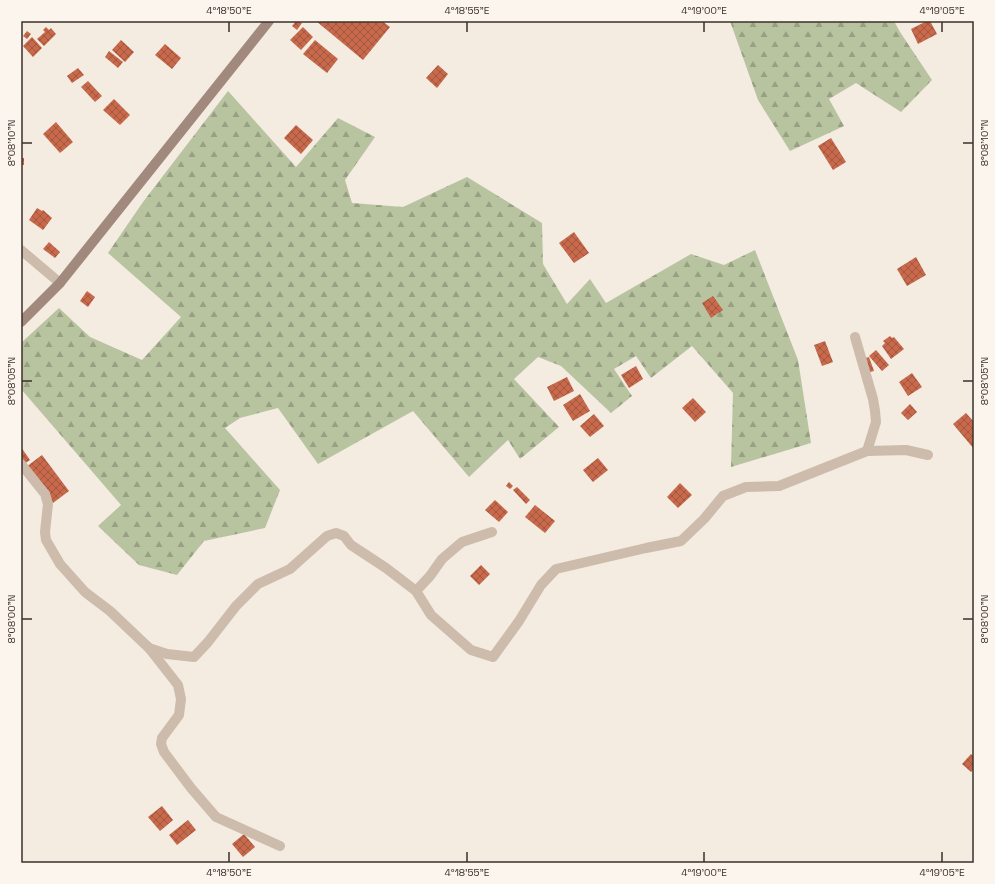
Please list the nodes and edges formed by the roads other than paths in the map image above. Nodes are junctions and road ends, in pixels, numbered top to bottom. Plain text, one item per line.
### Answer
1 (269, 21) edge
2 (21, 250) edge
3 (60, 283) junction
4 (21, 322) edge
5 (855, 337) dead end
6 (867, 451) junction
7 (928, 455) dead end
8 (21, 464) edge
9 (492, 532) dead end
10 (416, 591) junction
11 (149, 648) junction
12 (280, 846) dead end

1 - 3 main road
2 - 3 street
3 - 4 main road
5 - 6 street
6 - 7 street
6 - 10 street
8 - 11 street
9 - 10 street
10 - 11 street
11 - 12 street

